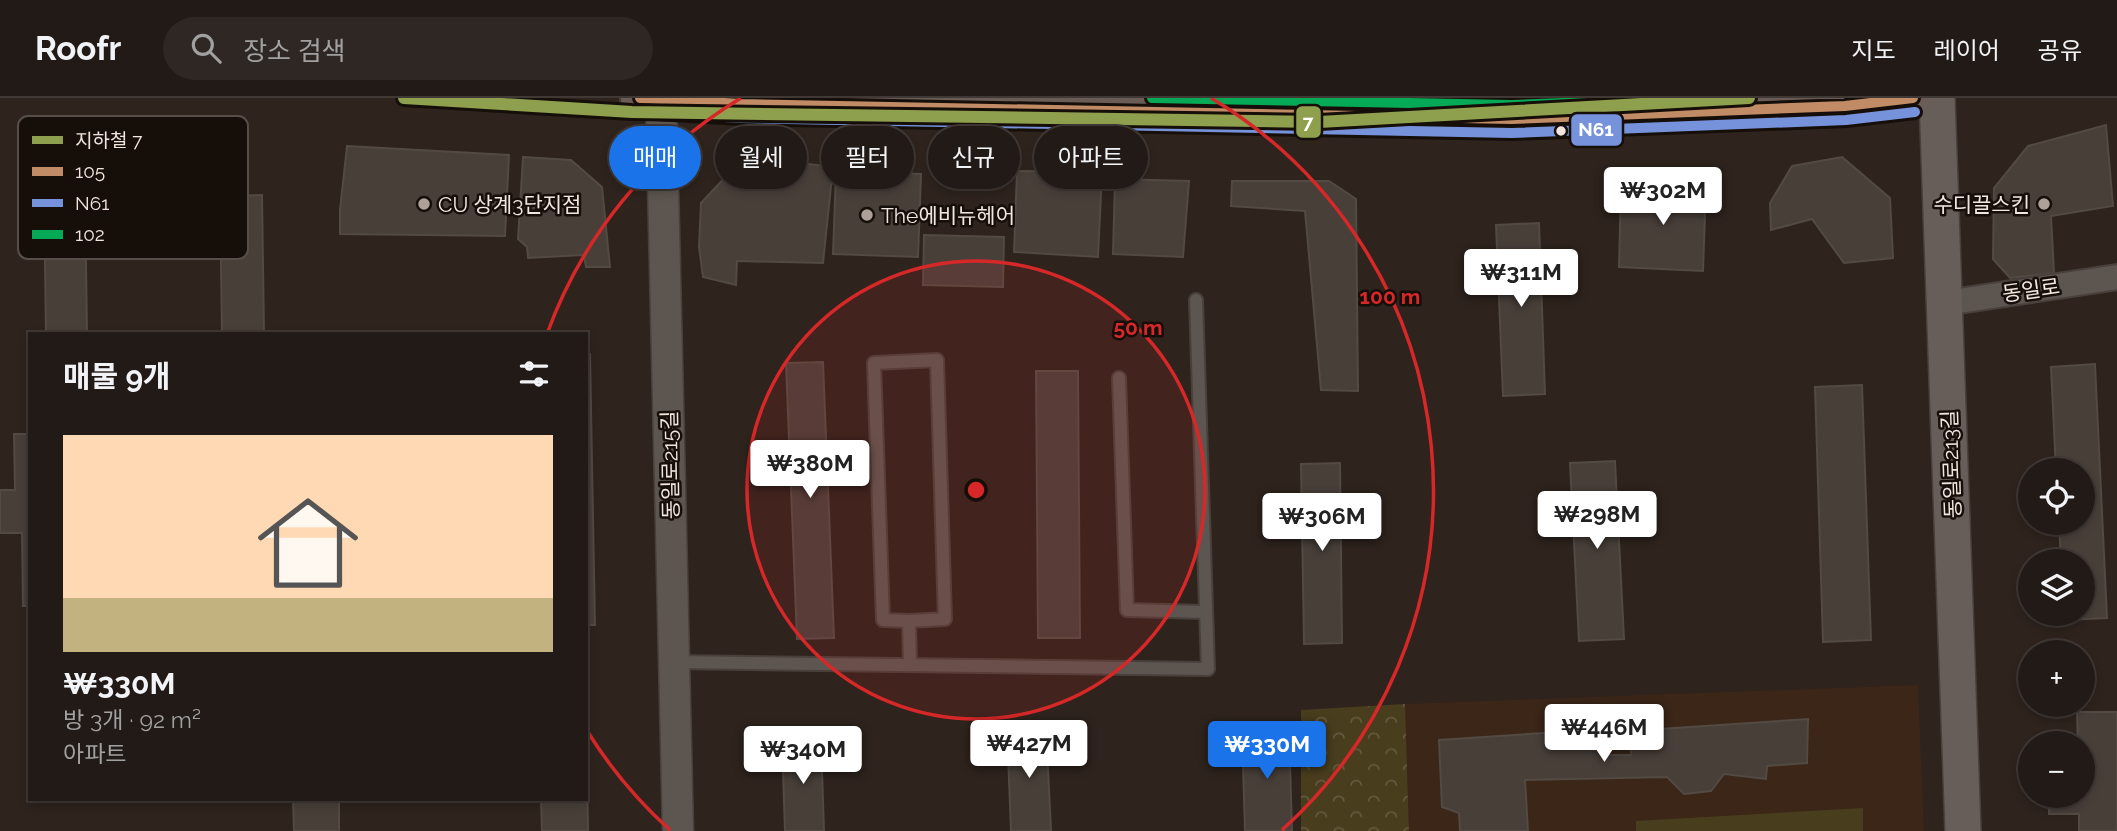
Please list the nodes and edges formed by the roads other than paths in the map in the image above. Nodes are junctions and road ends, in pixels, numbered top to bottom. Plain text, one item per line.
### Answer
1 (1913, 98) edge
2 (1937, 98) edge
3 (654, 99) edge
4 (2117, 277) edge
5 (1196, 300) dead end
6 (1946, 303) junction
7 (1119, 379) dead end
8 (1206, 612) junction
9 (909, 621) junction
10 (675, 662) junction
11 (910, 665) junction
12 (678, 831) edge
13 (1963, 831) edge

1 - 3 main road
2 - 6 main road, 동일로213길
3 - 10 street, 동일로215길
4 - 6 street, 동일로
5 - 8 lane
6 - 13 main road, 동일로213길
7 - 8 lane
8 - 11 lane
9 - 9 lane
9 - 11 lane
10 - 11 lane
10 - 12 street, 동일로215길

